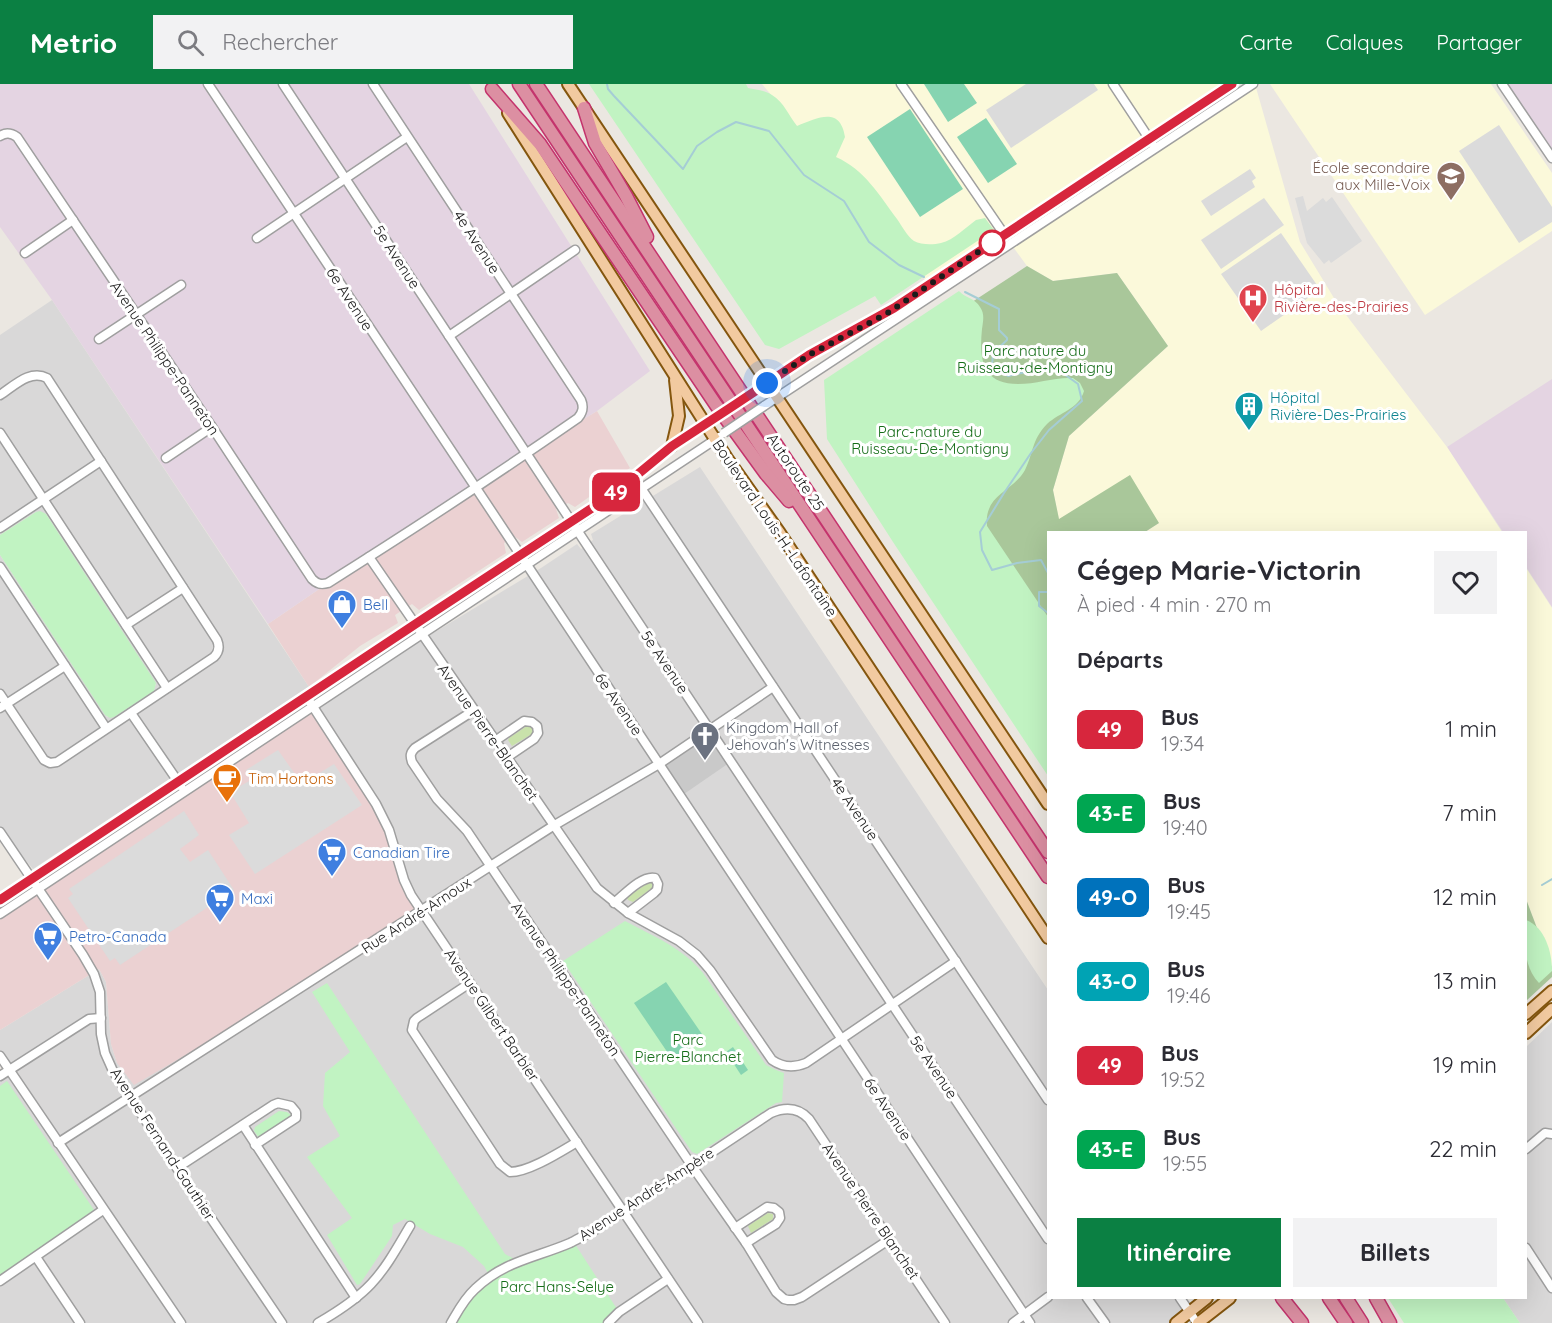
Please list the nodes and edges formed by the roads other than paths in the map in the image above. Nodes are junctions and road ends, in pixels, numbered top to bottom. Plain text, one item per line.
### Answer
1 (208, 84) edge
2 (283, 84) edge
3 (373, 84) edge
4 (519, 84) edge
5 (536, 84) edge
6 (568, 84) edge
7 (901, 84) edge
8 (1113, 84) edge
9 (1232, 84) edge
10 (1253, 84) edge
11 (1502, 84) edge
12 (490, 86) edge
13 (584, 108) junction
14 (0, 136) edge
15 (407, 137) junction
16 (1149, 139) junction
17 (1155, 148) junction
18 (1552, 159) edge
19 (345, 179) junction
20 (294, 213) junction
21 (73, 220) junction
22 (1005, 234) junction
23 (257, 238) dead end
24 (1011, 244) junction
25 (575, 250) dead end
26 (25, 253) dead end
27 (181, 285) dead end
28 (675, 291) junction
29 (510, 294) junction
30 (136, 315) junction
31 (449, 336) junction
32 (99, 339) dead end
33 (675, 377) junction
34 (767, 383) junction
35 (0, 395) edge
36 (778, 398) junction
37 (710, 421) junction
38 (212, 427) junction
39 (0, 434) edge
40 (720, 436) junction
41 (672, 446) junction
42 (526, 454) junction
43 (166, 458) dead end
44 (101, 461) junction
45 (475, 487) junction
46 (641, 488) junction
47 (43, 500) junction
48 (571, 521) junction
49 (0, 528) edge
50 (578, 531) junction
51 (823, 539) junction
52 (520, 555) junction
53 (369, 557) junction
54 (526, 565) junction
55 (0, 567) edge
56 (183, 588) junction
57 (414, 625) junction
58 (126, 626) junction
59 (421, 635) junction
60 (64, 666) junction
61 (773, 687) junction
62 (167, 688) junction
63 (0, 694) edge
64 (306, 697) junction
65 (3, 706) edge
66 (312, 706) junction
67 (473, 711) junction
68 (131, 713) junction
69 (106, 728) junction
70 (710, 730) junction
71 (495, 741) junction
72 (506, 758) junction
73 (658, 764) junction
74 (178, 782) junction
75 (184, 791) junction
76 (1047, 802) edge
77 (553, 826) junction
78 (0, 832) edge
79 (1047, 850) edge
80 (490, 866) junction
81 (1047, 876) edge
82 (32, 879) junction
83 (38, 889) junction
84 (0, 900) edge
85 (614, 903) junction
86 (422, 911) junction
87 (628, 913) junction
88 (0, 914) edge
89 (1047, 936) edge
90 (956, 962) junction
91 (471, 983) junction
92 (1552, 991) edge
93 (892, 1005) junction
94 (1552, 1009) edge
95 (1527, 1013) edge
96 (101, 1018) junction
97 (1527, 1031) edge
98 (841, 1038) junction
99 (0, 1056) edge
100 (10, 1071) junction
101 (0, 1076) edge
102 (129, 1096) junction
103 (1047, 1098) edge
104 (788, 1108) joint
105 (243, 1125) junction
106 (1552, 1134) edge
107 (577, 1142) junction
108 (58, 1143) junction
109 (255, 1145) junction
110 (1527, 1148) edge
111 (692, 1166) junction
112 (177, 1168) junction
113 (103, 1210) junction
114 (624, 1211) junction
115 (410, 1226) dead end
116 (735, 1228) junction
117 (1047, 1238) edge
118 (890, 1239) junction
119 (746, 1243) junction
120 (1527, 1250) edge
121 (36, 1257) junction
122 (668, 1279) junction
123 (0, 1281) edge
124 (1552, 1288) edge
125 (356, 1298) junction
126 (1047, 1298) edge
127 (1089, 1299) edge
128 (1181, 1299) edge
129 (1206, 1299) edge
130 (1229, 1299) edge
131 (1283, 1299) edge
132 (1330, 1299) edge
133 (1347, 1299) edge
134 (1377, 1299) edge
135 (1190, 1312) junction
136 (1024, 1314) junction
137 (81, 1323) edge
138 (181, 1323) edge
139 (282, 1323) edge
140 (318, 1323) edge
141 (451, 1323) edge
142 (608, 1323) edge
143 (698, 1323) edge
144 (945, 1323) edge
145 (1013, 1323) edge
146 (1030, 1323) edge
147 (1105, 1323) edge
148 (1176, 1323) edge
149 (1197, 1323) edge
150 (1302, 1323) edge
151 (1346, 1323) edge
152 (1362, 1323) edge
153 (1390, 1323) edge

1 - 20 street, 6e Avenue
2 - 19 street, 5e Avenue
3 - 15 street, 4e Avenue
4 - 51 highway, Autoroute 25
5 - 28 highway, Autoroute 25
6 - 13 main road
7 - 22 street
8 - 16 street
9 - 16 street
10 - 17 street
11 - 18 street
12 - 33 main road, Boulevard Louis-H.-Lafontaine
12 - 51 highway
13 - 28 highway
13 - 34 main road
14 - 21 street, Avenue Philippe-Panneton
15 - 19 street
15 - 29 street, 4e Avenue
16 - 17 street
16 - 22 street
17 - 24 street
19 - 20 street
19 - 31 street, 5e Avenue
20 - 23 street
20 - 45 street, 6e Avenue
21 - 26 street
21 - 30 street, Avenue Philippe-Panneton
22 - 24 street
22 - 34 street
24 - 36 street
25 - 29 street
27 - 30 street
28 - 79 highway, Autoroute 25
29 - 31 street
29 - 42 street, 4e Avenue
30 - 32 street
30 - 38 street, Avenue Philippe-Panneton
31 - 42 street, 5e Avenue
33 - 37 main road, Boulevard Louis-H.-Lafontaine
33 - 41 main road
34 - 36 main road
34 - 37 street, bridge
35 - 44 street
36 - 40 street, bridge
36 - 76 main road
37 - 40 main road, Boulevard Louis-H.-Lafontaine
37 - 41 street
38 - 43 street
38 - 53 street, Avenue Philippe-Panneton
39 - 47 street
40 - 46 street
40 - 89 main road, Boulevard Louis-H.-Lafontaine
41 - 48 street
42 - 45 street
42 - 48 street, 5e Avenue
44 - 47 street
44 - 56 street
45 - 52 street, 6e Avenue
45 - 53 street
46 - 50 street
46 - 61 street, 4e Avenue
47 - 49 street
47 - 58 street
48 - 50 street, 5e Avenue
48 - 52 street
50 - 54 street
50 - 70 street, 5e Avenue
51 - 81 highway, Autoroute 25
52 - 54 street, 6e Avenue
52 - 57 street
53 - 57 street, Avenue Pierre-Blanchet
54 - 59 street
54 - 73 street, 6e Avenue
55 - 60 street
56 - 58 street
56 - 62 street
57 - 59 street, Avenue Pierre-Blanchet
57 - 64 street
58 - 62 street
59 - 66 street
59 - 67 street, Avenue Pierre-Blanchet
60 - 65 street
60 - 69 street
61 - 70 street, Rue André-Arnoux
61 - 90 street, 4e Avenue
62 - 68 street
63 - 65 street
64 - 66 street, Avenue Gilbert Barbier
64 - 74 street
65 - 69 street
66 - 75 street
66 - 86 street, Avenue Gilbert Barbier
67 - 71 street, Avenue Pierre-Blanchet
67 - 80 street, Avenue Philippe-Panneton
68 - 69 street
68 - 74 street
70 - 73 street, Rue André-Arnoux
70 - 93 street, 5e Avenue
71 - 72 street, Avenue Pierre-Blanchet
71 - 72 street
72 - 77 street, Avenue Pierre-Blanchet
73 - 77 street, Rue André-Arnoux
73 - 98 street, 6e Avenue
74 - 75 street
74 - 82 street
75 - 83 street
77 - 80 street, Rue André-Arnoux
77 - 85 street, Avenue Pierre-Blanchet
78 - 82 street, Avenue Fernand-Gauthier
80 - 86 street, Rue André-Arnoux
80 - 111 street, Avenue Philippe-Panneton
82 - 83 street, Avenue Fernand-Gauthier
82 - 84 street
83 - 88 street
83 - 96 street, Avenue Fernand-Gauthier
85 - 87 street, Avenue Pierre-Blanchet
85 - 87 street
86 - 91 street, Avenue Gilbert Barbier
86 - 102 street, Rue André-Arnoux
87 - 98 street, Avenue Pierre-Blanchet
90 - 93 street
90 - 103 street, 4e Avenue
91 - 107 street, Avenue Gilbert Barbier
91 - 107 street
92 - 95 main road
93 - 98 street
93 - 117 street, 5e Avenue
94 - 97 main road
96 - 100 street
96 - 102 street, Avenue Fernand-Gauthier
98 - 136 street, 6e Avenue
99 - 100 street
100 - 101 street
100 - 108 street
102 - 108 street, Rue André-Arnoux
102 - 112 street, Avenue Fernand-Gauthier
104 - 111 street, Avenue André-Ampère
104 - 118 street, Avenue Pierre Blanchet
105 - 109 street
105 - 109 street
105 - 112 street
106 - 110 street
107 - 114 street, Avenue Gilbert Barbier
108 - 113 street
109 - 125 street
111 - 114 street, Avenue André-Ampère
111 - 116 street, Avenue Philippe-Panneton
112 - 139 street, Avenue Fernand-Gauthier
113 - 121 street
113 - 138 street
114 - 122 street, Avenue Gilbert Barbier
114 - 141 street, Avenue André-Ampère
115 - 125 street
116 - 119 street, Avenue Philippe-Panneton
116 - 119 street
118 - 119 street, Avenue Philippe-Panneton
118 - 144 street, Avenue Pierre Blanchet
120 - 124 street
121 - 123 street
121 - 137 street
122 - 142 street
122 - 143 street, Avenue Gilbert Barbier
125 - 140 street
126 - 136 street
127 - 147 street
128 - 135 street
129 - 135 main road
130 - 149 main road
131 - 150 highway
132 - 151 highway
133 - 152 highway
134 - 153 highway
135 - 148 main road
135 - 149 street
136 - 145 street
136 - 146 street, 6e Avenue

